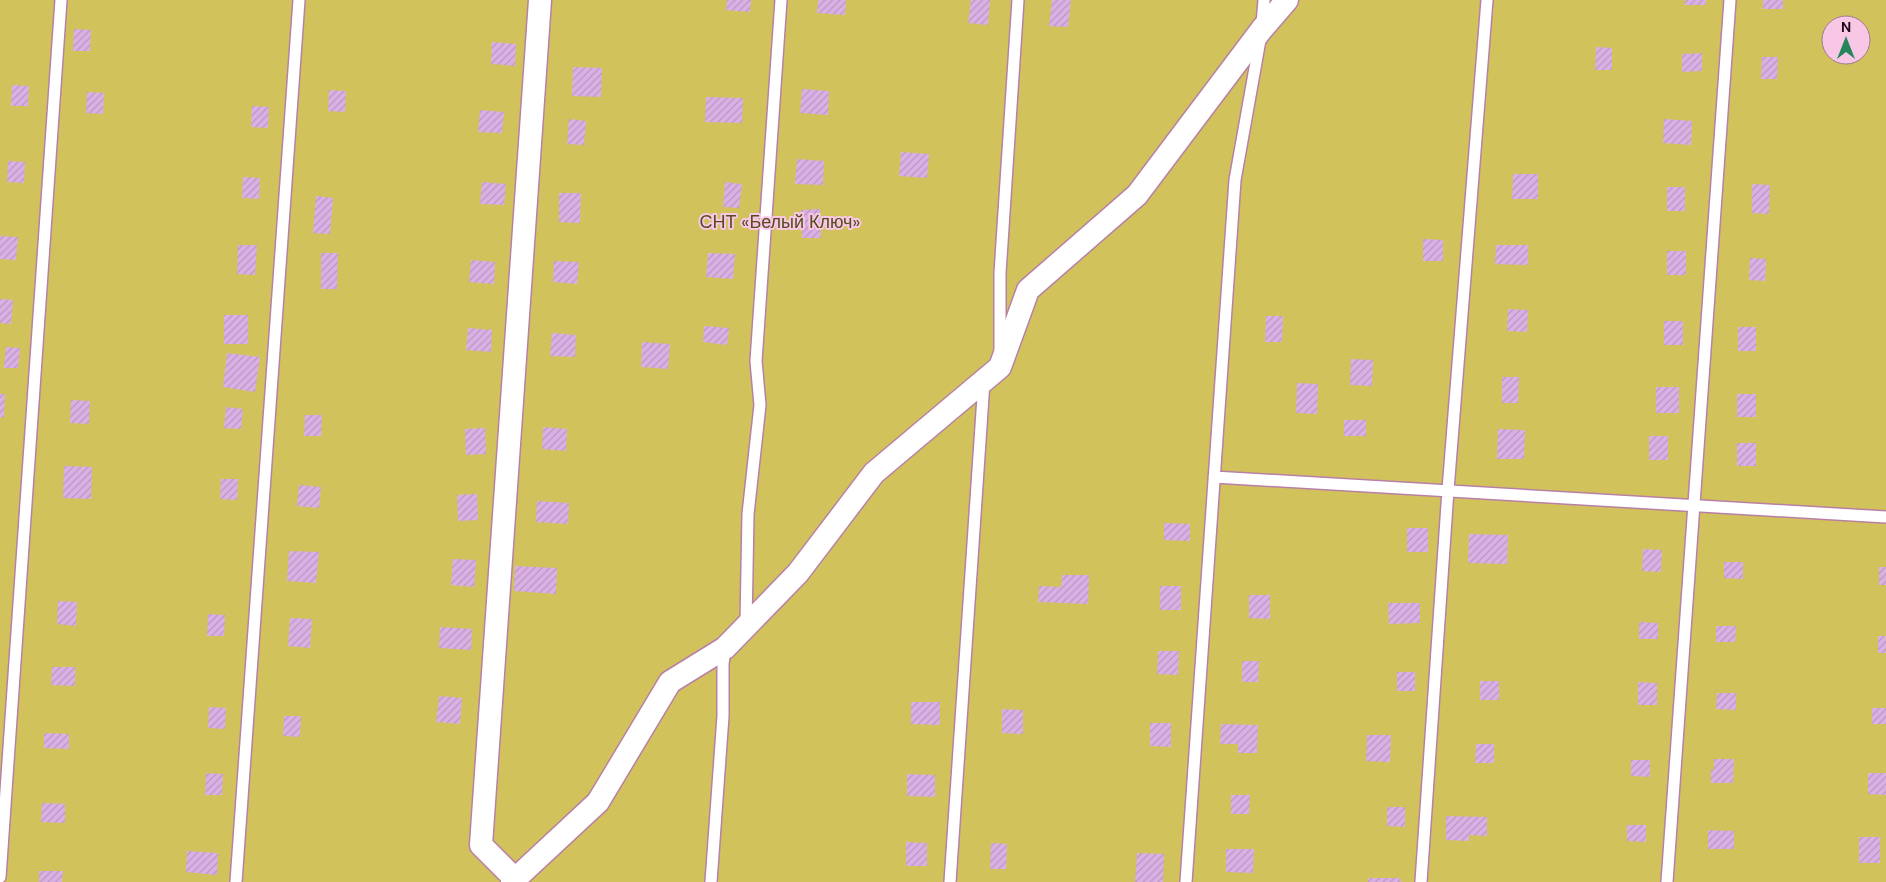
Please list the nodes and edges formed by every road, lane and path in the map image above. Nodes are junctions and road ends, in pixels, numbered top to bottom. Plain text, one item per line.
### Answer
1 (62, 0) edge
2 (299, 0) edge
3 (540, 0) edge
4 (781, 0) edge
5 (1018, 0) edge
6 (1264, 0) edge
7 (1287, 0) edge
8 (1487, 0) edge
9 (1730, 0) edge
10 (1262, 29) junction
11 (992, 374) junction
12 (1214, 477) junction
13 (1448, 490) junction
14 (1693, 506) junction
15 (1886, 517) edge
16 (746, 628) junction
17 (725, 648) junction
18 (0, 877) edge
19 (514, 880) edge
20 (236, 882) edge
21 (712, 882) edge
22 (950, 882) edge
23 (1186, 882) edge
24 (1421, 882) edge
25 (1667, 882) edge

1 - 18 lane
2 - 20 lane
3 - 19 street
4 - 16 lane
5 - 11 lane
6 - 10 lane
7 - 10 street
8 - 13 lane
9 - 14 lane
10 - 11 street
10 - 12 lane
11 - 16 street
11 - 22 lane
12 - 13 lane
12 - 23 lane
13 - 14 lane
13 - 24 lane
14 - 15 lane
14 - 25 lane
16 - 17 street
17 - 19 street
17 - 21 lane

